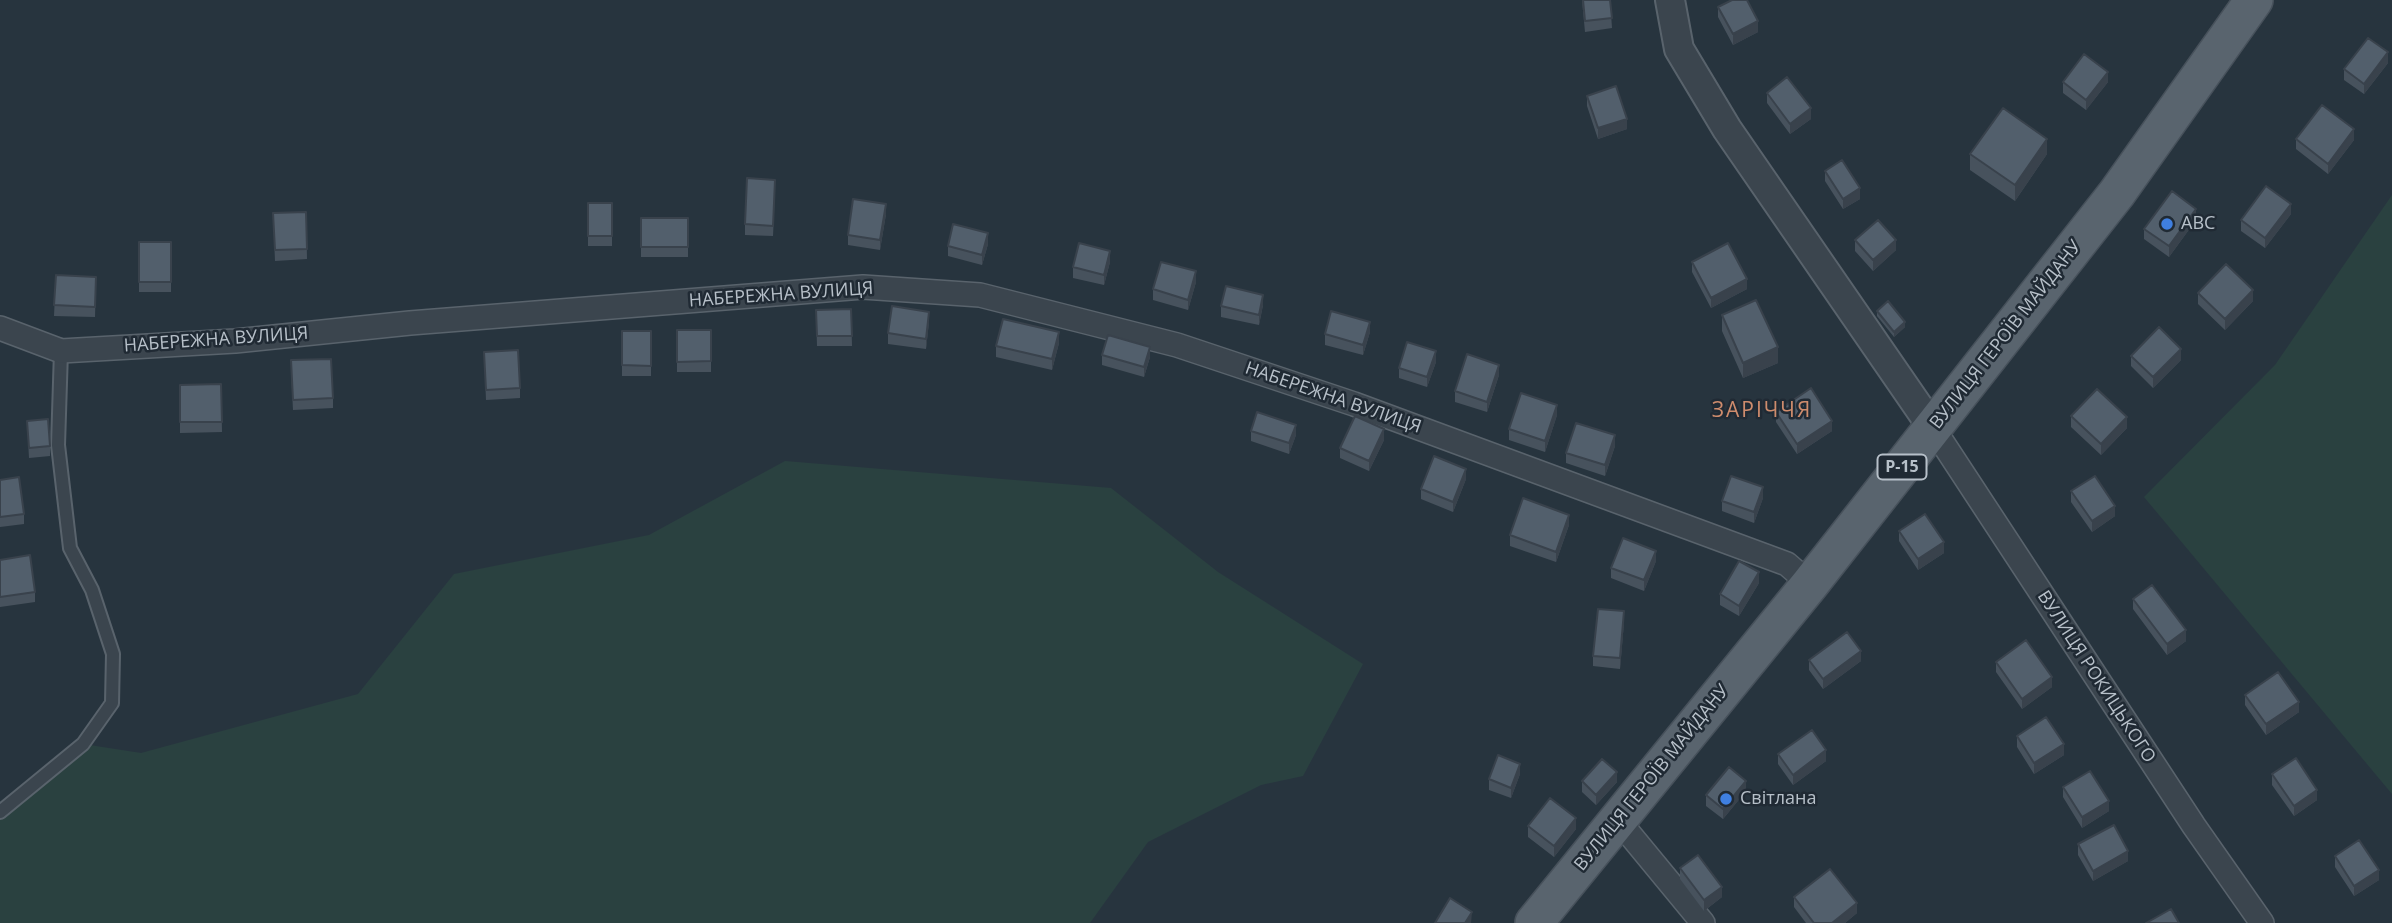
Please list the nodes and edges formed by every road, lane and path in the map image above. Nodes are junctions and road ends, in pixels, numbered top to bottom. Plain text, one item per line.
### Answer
1 (1670, 0) edge
2 (2255, 0) edge
3 (0, 328) edge
4 (61, 351) junction
5 (1933, 428) junction
6 (1810, 584) junction
7 (0, 812) edge
8 (1618, 820) junction
9 (1534, 923) edge
10 (1703, 923) edge
11 (2262, 923) edge

1 - 5 street
2 - 5 main road, ВУЛИЦЯ ГЕРОЇВ МАЙДАНУ / Р-15
3 - 4 street, НАБЕРЕЖНА ВУЛИЦЯ
4 - 6 street, НАБЕРЕЖНА ВУЛИЦЯ
4 - 7 lane
5 - 6 main road, ВУЛИЦЯ ГЕРОЇВ МАЙДАНУ / Р-15
5 - 11 street, ВУЛИЦЯ РОКИЦЬКОГО
6 - 8 main road, ВУЛИЦЯ ГЕРОЇВ МАЙДАНУ / Р-15
8 - 9 main road, ВУЛИЦЯ ГЕРОЇВ МАЙДАНУ / Р-15
8 - 10 street

